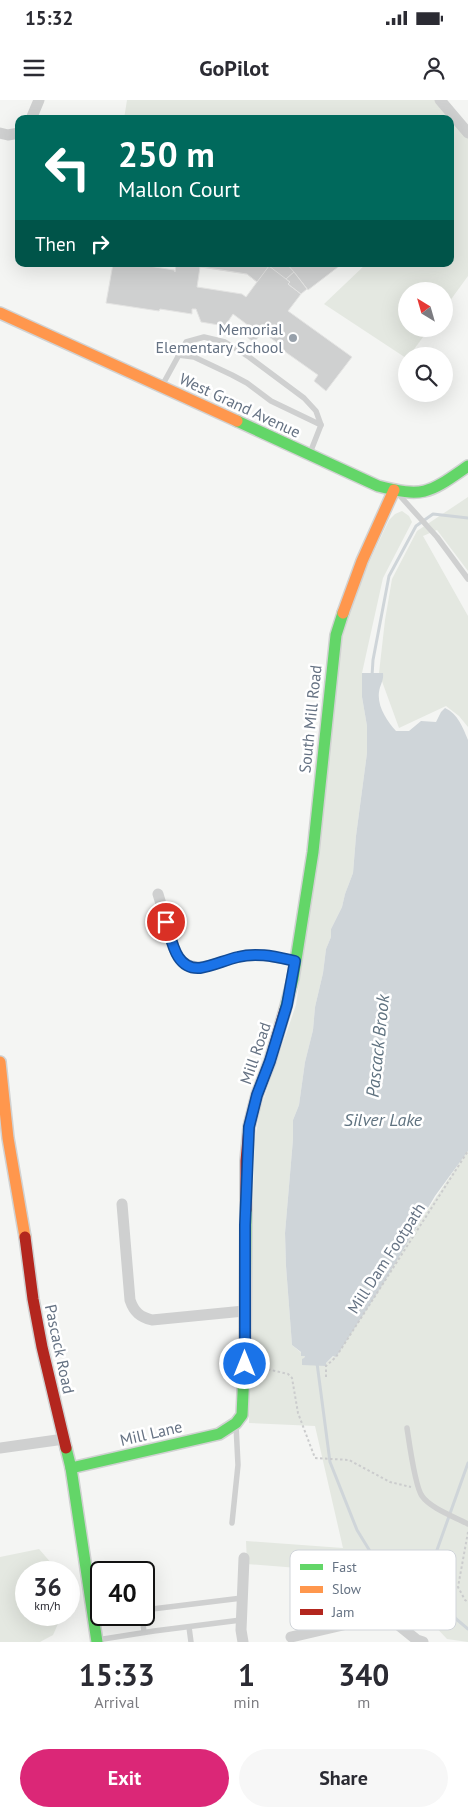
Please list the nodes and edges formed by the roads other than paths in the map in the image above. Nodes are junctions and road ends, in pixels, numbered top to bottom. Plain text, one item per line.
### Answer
1 (39, 100) edge
2 (440, 100) edge
3 (33, 115) edge
4 (453, 115) edge
5 (454, 116) edge
6 (0, 133) edge
7 (468, 133) edge
8 (15, 134) edge
9 (0, 313) edge
10 (178, 355) junction
11 (161, 387) junction
12 (321, 425) junction
13 (309, 455) junction
14 (468, 466) edge
15 (394, 490) junction
16 (468, 579) edge
17 (158, 894) dead end
18 (295, 961) junction
19 (0, 1062) edge
20 (4, 1139) edge
21 (122, 1204) dead end
22 (244, 1311) junction
23 (236, 1423) junction
24 (407, 1428) dead end
25 (64, 1439) junction
26 (0, 1448) edge
27 (71, 1468) junction
28 (232, 1523) dead end
29 (468, 1524) edge
30 (244, 1558) dead end
31 (242, 1598) junction
32 (155, 1609) edge
33 (241, 1620) junction
34 (143, 1626) edge
35 (188, 1627) junction
36 (321, 1630) edge
37 (405, 1630) edge
38 (144, 1632) junction
39 (291, 1637) dead end
40 (97, 1641) edge
41 (192, 1642) edge
42 (243, 1642) edge
43 (423, 1642) edge

1 - 3 street
2 - 4 street
5 - 7 street
6 - 8 street
9 - 11 street, West Grand Avenue
10 - 11 lane
10 - 12 lane
10 - 12 lane
11 - 13 street, West Grand Avenue
12 - 13 lane
13 - 15 street, West Grand Avenue
14 - 15 street, West Grand Avenue
15 - 16 lane
15 - 18 street, South Mill Road
17 - 18 street
18 - 22 street, Mill Road
19 - 20 street, Pascack Road
20 - 25 street, Pascack Road
21 - 22 street
22 - 23 street, Mill Road
23 - 27 street, Mill Lane
23 - 28 lane
24 - 29 lane
25 - 26 street
25 - 27 street, Pascack Road
27 - 40 street, Pascack Road
30 - 31 street
31 - 32 lane
31 - 33 street
33 - 35 lane
33 - 42 street
34 - 38 lane
35 - 38 lane
35 - 41 lane
36 - 39 street
37 - 43 street
38 - 40 lane

